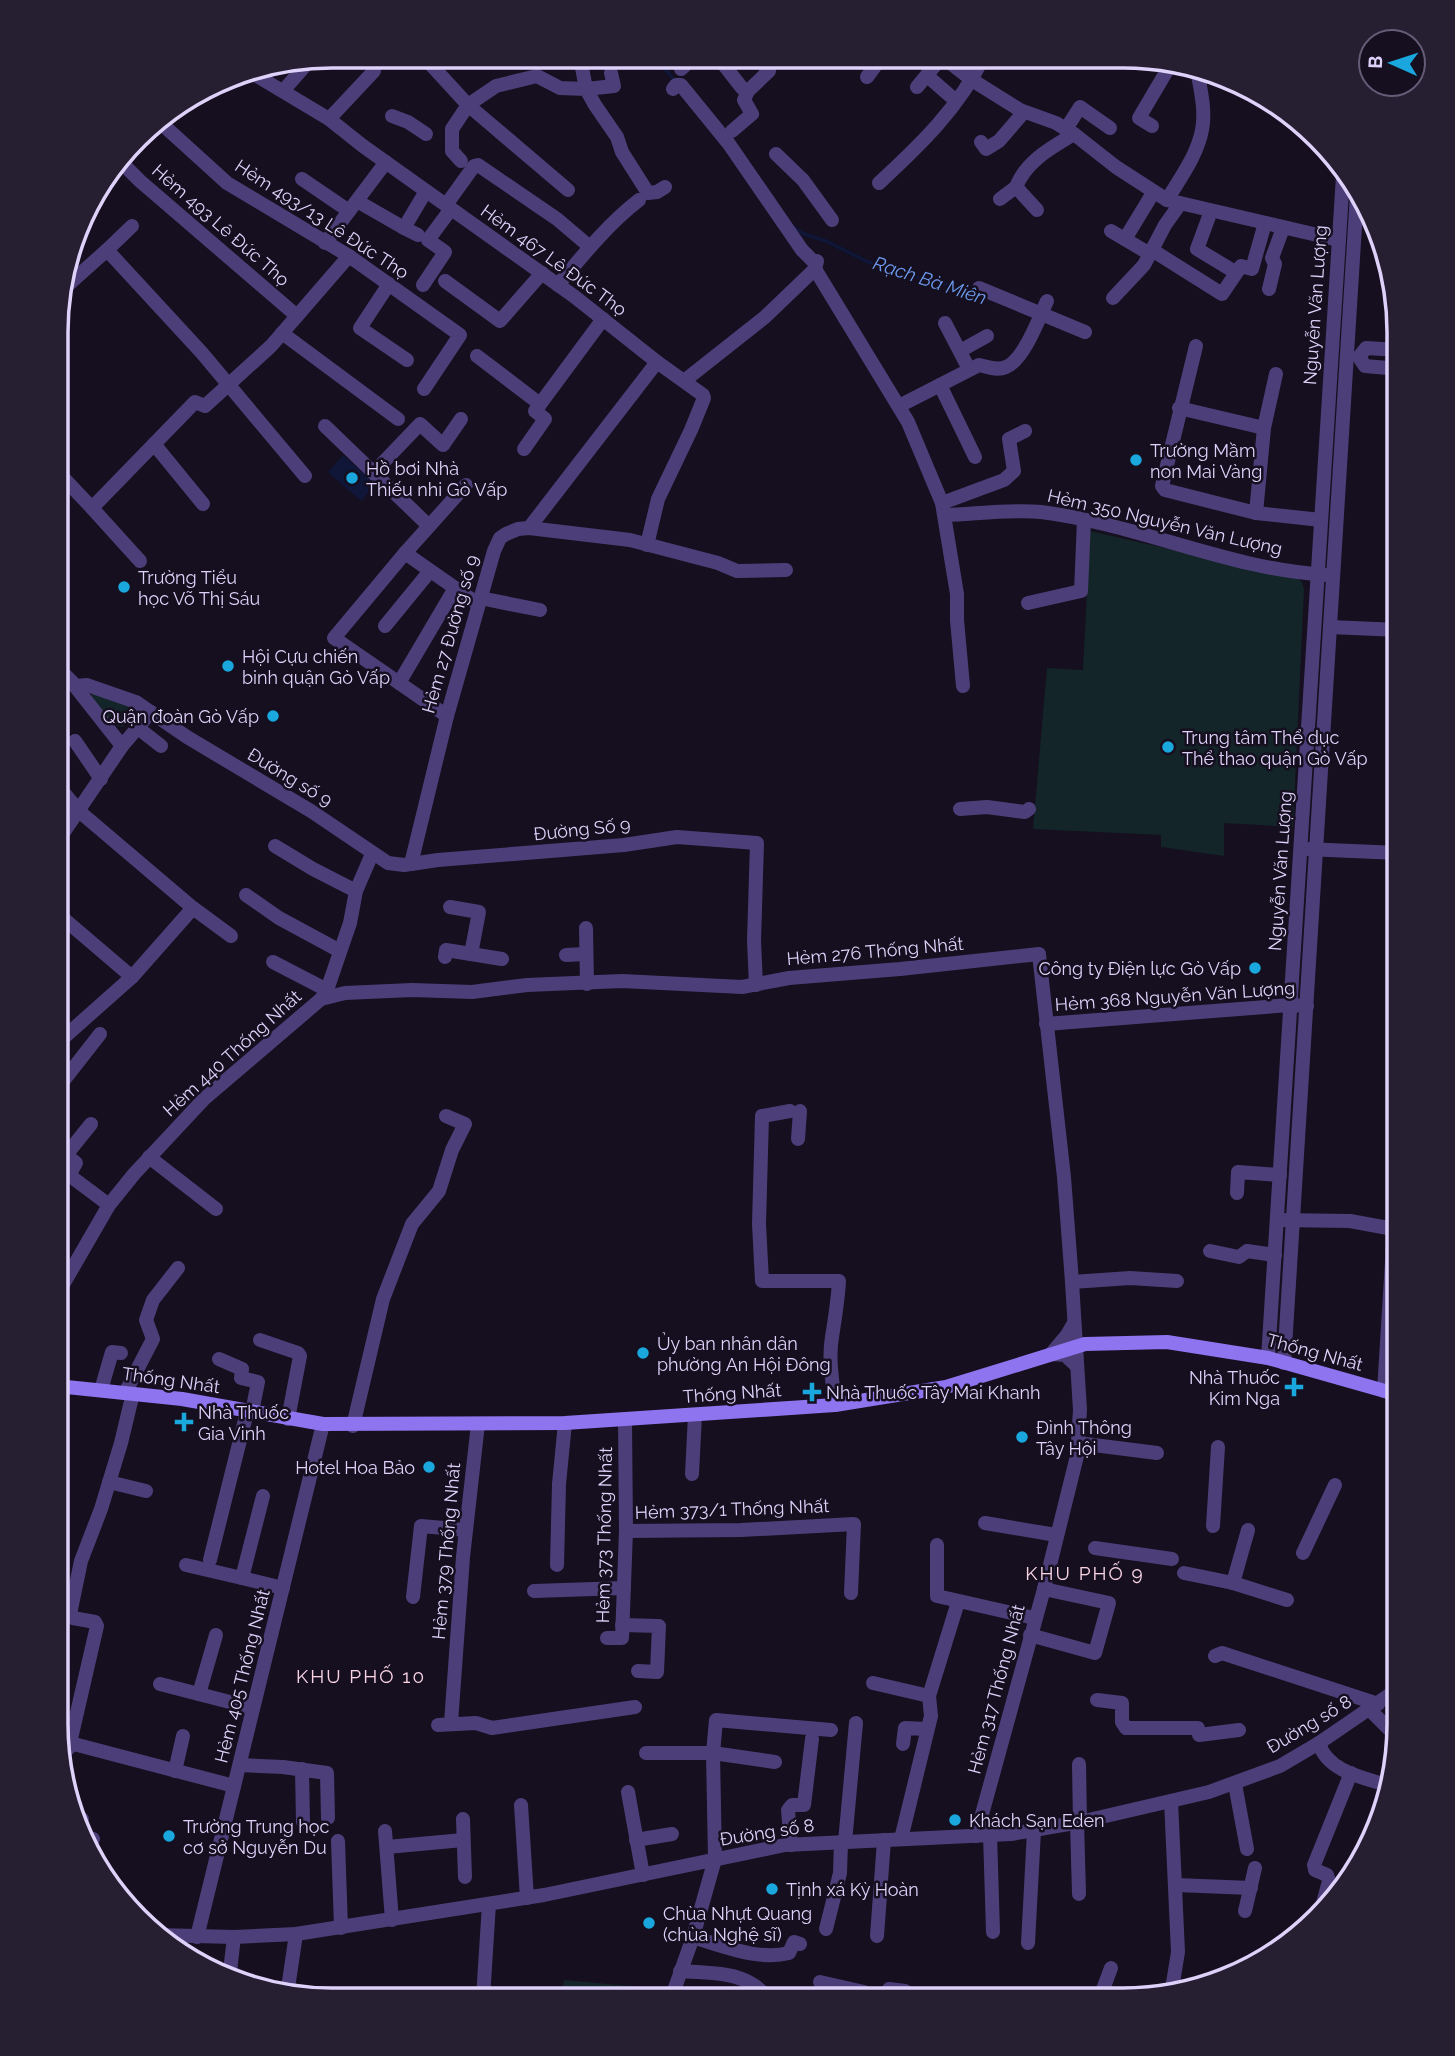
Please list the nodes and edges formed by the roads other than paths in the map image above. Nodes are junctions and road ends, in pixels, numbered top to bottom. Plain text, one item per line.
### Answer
1 (436, 68) edge
2 (582, 68) edge
3 (727, 68) edge
4 (766, 68) edge
5 (874, 68) edge
6 (934, 68) edge
7 (956, 68) edge
8 (978, 68) edge
9 (300, 71) edge
10 (374, 71) dead end
11 (1166, 72) edge
12 (611, 73) dead end
13 (867, 77) dead end
14 (261, 78) edge
15 (1199, 79) edge
16 (932, 80) dead end
17 (972, 80) junction
18 (918, 87) dead end
19 (586, 89) junction
20 (673, 89) dead end
21 (283, 91) junction
22 (748, 91) junction
23 (956, 100) junction
24 (468, 105) junction
25 (1024, 112) junction
26 (392, 116) dead end
27 (329, 119) junction
28 (1153, 126) dead end
29 (166, 127) edge
30 (1110, 128) dead end
31 (732, 131) dead end
32 (1070, 131) junction
33 (426, 134) dead end
34 (981, 142) dead end
35 (776, 153) dead end
36 (461, 161) dead end
37 (386, 163) junction
38 (127, 167) edge
39 (302, 179) dead end
40 (879, 183) dead end
41 (1342, 186) edge
42 (665, 187) dead end
43 (1016, 187) junction
44 (568, 190) dead end
45 (426, 191) junction
46 (1153, 192) junction
47 (639, 200) dead end
48 (1000, 200) dead end
49 (1173, 202) junction
50 (353, 206) junction
51 (449, 207) junction
52 (1357, 209) edge
53 (1037, 210) dead end
54 (1211, 211) junction
55 (832, 220) dead end
56 (1265, 223) junction
57 (132, 226) dead end
58 (404, 228) junction
59 (1283, 228) junction
60 (1111, 231) dead end
61 (418, 235) dead end
62 (1125, 239) junction
63 (1339, 240) junction
64 (325, 243) junction
65 (590, 247) junction
66 (107, 250) junction
67 (1151, 252) junction
68 (349, 256) junction
69 (816, 264) junction
70 (1236, 272) junction
71 (542, 273) junction
72 (73, 280) edge
73 (445, 281) dead end
74 (388, 284) junction
75 (423, 285) dead end
76 (558, 285) junction
77 (979, 288) dead end
78 (1269, 289) dead end
79 (1113, 298) dead end
80 (1044, 307) junction
81 (297, 316) junction
82 (603, 319) junction
83 (945, 323) dead end
84 (1086, 332) dead end
85 (282, 333) junction
86 (987, 336) dead end
87 (1196, 346) dead end
88 (1387, 349) edge
89 (960, 351) junction
90 (1331, 354) junction
91 (477, 356) dead end
92 (1353, 356) junction
93 (407, 360) dead end
94 (657, 362) junction
95 (1387, 368) edge
96 (969, 369) junction
97 (1276, 374) dead end
98 (684, 381) junction
99 (940, 385) junction
100 (229, 386) junction
101 (424, 389) dead end
102 (540, 404) junction
103 (899, 406) junction
104 (1180, 408) junction
105 (398, 419) dead end
106 (461, 419) dead end
107 (325, 426) dead end
108 (1264, 428) junction
109 (1025, 431) dead end
110 (154, 444) junction
111 (524, 449) dead end
112 (975, 457) dead end
113 (373, 472) junction
114 (304, 476) dead end
115 (68, 483) edge
116 (466, 485) dead end
117 (203, 504) dead end
118 (92, 508) junction
119 (944, 509) junction
120 (1256, 513) junction
121 (1084, 520) junction
122 (1321, 520) junction
123 (429, 526) junction
124 (529, 528) junction
125 (647, 545) junction
126 (405, 553) junction
127 (140, 561) dead end
128 (786, 570) dead end
129 (430, 571) junction
130 (1317, 575) junction
131 (1333, 575) junction
132 (455, 588) junction
133 (479, 601) junction
134 (1028, 603) dead end
135 (540, 610) dead end
136 (385, 626) dead end
137 (1330, 627) junction
138 (1387, 629) edge
139 (68, 679) edge
140 (399, 683) junction
141 (74, 685) junction
142 (963, 686) dead end
143 (151, 712) junction
144 (446, 716) junction
145 (138, 728) junction
146 (75, 741) dead end
147 (161, 746) dead end
148 (122, 747) junction
149 (101, 779) junction
150 (68, 798) edge
151 (1029, 809) dead end
152 (960, 810) dead end
153 (80, 812) junction
154 (68, 828) edge
155 (275, 846) dead end
156 (1300, 848) junction
157 (1316, 849) junction
158 (1387, 852) edge
159 (372, 853) junction
160 (411, 864) junction
161 (356, 891) junction
162 (246, 895) dead end
163 (450, 907) dead end
164 (193, 908) junction
165 (68, 922) edge
166 (586, 928) dead end
167 (231, 936) dead end
168 (340, 951) junction
169 (471, 954) junction
170 (585, 954) junction
171 (566, 955) dead end
172 (445, 957) dead end
173 (502, 959) dead end
174 (273, 962) dead end
175 (132, 977) junction
176 (587, 984) junction
177 (756, 985) junction
178 (324, 994) junction
179 (1290, 1005) junction
180 (1307, 1006) junction
181 (1046, 1024) junction
182 (68, 1034) edge
183 (100, 1034) dead end
184 (68, 1075) edge
185 (446, 1116) dead end
186 (91, 1124) dead end
187 (798, 1139) dead end
188 (68, 1145) edge
189 (68, 1156) edge
190 (149, 1157) junction
191 (1280, 1175) junction
192 (1237, 1193) dead end
193 (109, 1205) junction
194 (216, 1209) dead end
195 (1277, 1220) junction
196 (1293, 1221) junction
197 (1387, 1228) edge
198 (1210, 1251) dead end
199 (1275, 1255) junction
200 (68, 1261) edge
201 (178, 1268) dead end
202 (1177, 1281) dead end
203 (1072, 1282) junction
204 (1074, 1322) junction
205 (260, 1340) dead end
206 (1075, 1346) junction
207 (121, 1353) dead end
208 (1051, 1354) junction
209 (1268, 1358) junction
210 (219, 1359) dead end
211 (1284, 1363) junction
212 (1077, 1366) junction
213 (1387, 1381) edge
214 (68, 1387) edge
215 (101, 1390) junction
216 (1384, 1391) junction
217 (1387, 1392) edge
218 (129, 1393) junction
219 (835, 1405) junction
220 (250, 1412) junction
221 (695, 1415) junction
222 (288, 1419) junction
223 (625, 1419) junction
224 (565, 1423) junction
225 (323, 1424) junction
226 (478, 1424) junction
227 (352, 1426) junction
228 (1078, 1443) junction
229 (1218, 1447) dead end
230 (1157, 1453) dead end
231 (692, 1474) dead end
232 (109, 1482) junction
233 (1335, 1485) dead end
234 (146, 1491) dead end
235 (263, 1496) dead end
236 (985, 1523) dead end
237 (1213, 1526) dead end
238 (466, 1530) junction
239 (1248, 1530) dead end
240 (626, 1531) junction
241 (1056, 1535) junction
242 (937, 1545) dead end
243 (1095, 1548) dead end
244 (1303, 1553) dead end
245 (1172, 1559) dead end
246 (210, 1560) dead end
247 (186, 1565) dead end
248 (557, 1566) dead end
249 (1184, 1573) dead end
250 (242, 1578) junction
251 (1233, 1583) junction
252 (283, 1588) junction
253 (624, 1588) junction
254 (1044, 1589) junction
255 (534, 1591) dead end
256 (851, 1593) dead end
257 (413, 1597) dead end
258 (1287, 1600) dead end
259 (958, 1602) junction
260 (1034, 1618) junction
261 (622, 1625) junction
262 (216, 1635) dead end
263 (1030, 1635) junction
264 (607, 1638) dead end
265 (1215, 1656) dead end
266 (638, 1671) dead end
267 (873, 1683) dead end
268 (160, 1684) dead end
269 (199, 1694) junction
270 (929, 1696) junction
271 (1387, 1697) edge
272 (1097, 1700) dead end
273 (635, 1707) dead end
274 (1374, 1707) junction
275 (253, 1708) junction
276 (856, 1723) dead end
277 (1387, 1724) edge
278 (928, 1729) junction
279 (831, 1730) dead end
280 (1239, 1730) dead end
281 (69, 1736) edge
282 (183, 1736) dead end
283 (812, 1739) dead end
284 (903, 1744) dead end
285 (1318, 1744) junction
286 (70, 1748) edge
287 (646, 1753) dead end
288 (713, 1753) junction
289 (775, 1762) dead end
290 (1079, 1764) dead end
291 (240, 1765) junction
292 (302, 1769) junction
293 (175, 1771) junction
294 (1351, 1773) junction
295 (1380, 1783) edge
296 (1235, 1784) junction
297 (234, 1786) junction
298 (628, 1792) dead end
299 (1171, 1801) junction
300 (521, 1805) dead end
301 (328, 1818) dead end
302 (463, 1819) dead end
303 (303, 1822) dead end
304 (1078, 1822) junction
305 (1034, 1830) junction
306 (385, 1831) dead end
307 (672, 1834) dead end
308 (983, 1835) junction
309 (901, 1839) junction
310 (463, 1840) junction
311 (636, 1840) junction
312 (884, 1840) junction
313 (338, 1841) dead end
314 (843, 1842) junction
315 (791, 1844) junction
316 (387, 1847) junction
317 (1247, 1849) dead end
318 (715, 1859) junction
319 (1255, 1868) dead end
320 (643, 1875) junction
321 (465, 1877) dead end
322 (1176, 1885) junction
323 (1251, 1888) junction
324 (1326, 1892) edge
325 (1079, 1894) dead end
326 (527, 1898) junction
327 (489, 1904) junction
328 (1245, 1911) dead end
329 (393, 1920) junction
330 (341, 1927) junction
331 (826, 1929) dead end
332 (993, 1932) dead end
333 (296, 1934) junction
334 (175, 1936) edge
335 (877, 1936) dead end
336 (197, 1937) junction
337 (234, 1937) junction
338 (693, 1937) junction
339 (1028, 1943) dead end
340 (800, 1944) dead end
341 (230, 1968) edge
342 (1111, 1968) dead end
343 (680, 1971) junction
344 (820, 1982) dead end
345 (1173, 1983) edge
346 (289, 1984) edge
347 (484, 1988) edge
348 (675, 1988) edge
349 (758, 1988) edge
350 (829, 1988) edge
351 (1104, 1988) edge

1 - 24 street
2 - 19 street
3 - 22 street
4 - 22 street
5 - 13 street
6 - 18 street
7 - 17 street
8 - 17 street
9 - 21 street
10 - 27 street
11 - 28 street
12 - 19 street
14 - 21 street, Hẻm 467 Lê Đức Thọ
15 - 49 street
16 - 23 street
17 - 23 street
17 - 25 street
19 - 24 street
19 - 42 street
20 - 69 street
21 - 27 street, Hẻm 467 Lê Đức Thọ
22 - 31 street
23 - 40 street
24 - 36 street
24 - 44 street
25 - 32 street
25 - 34 street
26 - 33 street
27 - 37 street, Hẻm 467 Lê Đức Thọ
29 - 64 street, Hẻm 493/13 Lê Đức Thọ
30 - 32 street
32 - 43 street
32 - 46 street
35 - 55 street
37 - 45 street, Hẻm 467 Lê Đức Thọ
37 - 50 street
38 - 81 street, Hẻm 493 Lê Đức Thọ
39 - 50 street
41 - 63 street, Nguyễn Văn Lượng
43 - 48 street
43 - 53 street
45 - 51 street, Hẻm 467 Lê Đức Thọ
45 - 58 street
46 - 49 street
46 - 62 street
47 - 65 street
49 - 54 street
49 - 67 street
50 - 58 street
50 - 64 street
51 - 65 street
51 - 71 street, Hẻm 467 Lê Đức Thọ
51 - 75 street
52 - 92 street, Nguyễn Văn Lượng
54 - 56 street
54 - 70 street
56 - 59 street
56 - 70 street
57 - 66 street
58 - 61 street
59 - 63 street
59 - 78 street
60 - 62 street
62 - 67 street
63 - 90 street, Nguyễn Văn Lượng
64 - 68 street, Hẻm 493/13 Lê Đức Thọ
65 - 76 street
66 - 72 street
66 - 100 street
67 - 70 street
67 - 79 street
68 - 74 street, Hẻm 493/13 Lê Đức Thọ
68 - 81 street
69 - 98 street
69 - 103 street
71 - 73 street
71 - 76 street, Hẻm 467 Lê Đức Thọ
74 - 93 street
74 - 101 street, Hẻm 493/13 Lê Đức Thọ
76 - 82 street, Hẻm 467 Lê Đức Thọ
77 - 80 street
80 - 84 street
80 - 96 street
81 - 85 street
82 - 94 street, Hẻm 467 Lê Đức Thọ
82 - 102 street
83 - 89 street
85 - 100 street
85 - 105 street
86 - 89 street
87 - 104 street
88 - 92 street
89 - 96 street
90 - 92 street
90 - 122 street, Nguyễn Văn Lượng
91 - 102 street
92 - 95 street
92 - 131 street, Nguyễn Văn Lượng
94 - 98 street, Hẻm 467 Lê Đức Thọ
94 - 124 street
96 - 99 street
97 - 108 street
98 - 125 street, Hẻm 467 Lê Đức Thọ
99 - 103 street
99 - 112 street
100 - 110 street
100 - 114 street
102 - 111 street
103 - 119 street
104 - 108 street
104 - 120 street
106 - 113 street
107 - 113 street
108 - 120 street
109 - 119 street
110 - 117 street
110 - 118 street
113 - 123 street
115 - 118 street
116 - 123 street
118 - 127 street
119 - 121 street, Hẻm 350 Nguyễn Văn Lượng
119 - 142 street
120 - 122 street
121 - 130 street, Hẻm 350 Nguyễn Văn Lượng
121 - 134 street
122 - 130 street, Nguyễn Văn Lượng
123 - 126 street
124 - 125 street
124 - 133 street, Hẻm 27 Đường số 9
125 - 128 street
126 - 129 street
126 - 140 street
129 - 132 street
129 - 136 street
130 - 131 street, Hẻm 350 Nguyễn Văn Lượng
130 - 156 street, Nguyễn Văn Lượng
131 - 137 street, Nguyễn Văn Lượng
132 - 133 street
132 - 140 street
133 - 135 street
133 - 144 street, Hẻm 27 Đường số 9
137 - 138 street
137 - 157 street, Nguyễn Văn Lượng
139 - 141 street
140 - 144 street
141 - 143 street, Đường số 9
141 - 148 street
143 - 145 street
143 - 159 street, Đường số 9
144 - 160 street, Hẻm 27 Đường số 9
145 - 147 street
145 - 148 street
146 - 149 street
148 - 149 street
149 - 153 street
150 - 153 street
151 - 152 street
153 - 154 street
153 - 164 street
155 - 161 street
156 - 157 street
156 - 179 street, Nguyễn Văn Lượng
157 - 158 street
157 - 180 street, Nguyễn Văn Lượng
159 - 160 street, Đường số 9
159 - 161 street, Hẻm 440 Thống Nhất
160 - 177 street, Đường Số 9
161 - 168 street, Hẻm 440 Thống Nhất
162 - 168 street
163 - 169 street
164 - 167 street
164 - 175 street
165 - 175 street
166 - 170 street
168 - 178 street, Hẻm 440 Thống Nhất
169 - 172 street
169 - 173 street
170 - 171 street
170 - 176 street
174 - 178 street
175 - 182 street
176 - 177 street, Hẻm 276 Thống Nhất
176 - 178 street, Hẻm 276 Thống Nhất
177 - 181 street, Hẻm 276 Thống Nhất
178 - 190 street, Hẻm 440 Thống Nhất
179 - 180 street, Hẻm 368 Nguyễn Văn Lượng
179 - 181 street, Hẻm 368 Nguyễn Văn Lượng
179 - 191 street, Nguyễn Văn Lượng
180 - 196 street, Nguyễn Văn Lượng
181 - 203 street, Hẻm 276 Thống Nhất
183 - 184 street
185 - 227 street
186 - 188 street
187 - 219 street
189 - 193 street
190 - 193 street, Hẻm 440 Thống Nhất
190 - 194 street
191 - 192 street
191 - 195 street, Nguyễn Văn Lượng
193 - 200 street, Hẻm 440 Thống Nhất
195 - 196 street
195 - 199 street, Nguyễn Văn Lượng
196 - 197 street
196 - 211 street, Nguyễn Văn Lượng
198 - 199 street
199 - 209 street, Nguyễn Văn Lượng
201 - 218 street
202 - 203 street
203 - 204 street, Hẻm 276 Thống Nhất
204 - 206 street, Hẻm 276 Thống Nhất
204 - 208 street
205 - 222 street
206 - 208 main road, Thống Nhất
206 - 209 main road, Thống Nhất
206 - 212 street, Hẻm 317 Thống Nhất
207 - 215 street
208 - 212 street
208 - 219 main road, Thống Nhất
209 - 211 main road, Thống Nhất
210 - 220 street
211 - 216 main road, Thống Nhất
212 - 228 street, Hẻm 317 Thống Nhất
213 - 216 street
214 - 215 main road, Thống Nhất
215 - 218 main road, Thống Nhất
216 - 217 main road, Thống Nhất
218 - 220 main road, Thống Nhất
218 - 232 street
219 - 221 main road, Thống Nhất
220 - 222 main road, Thống Nhất
220 - 246 street
221 - 223 main road, Thống Nhất
221 - 231 street
222 - 225 main road, Thống Nhất
223 - 224 main road, Thống Nhất
223 - 240 street, Hẻm 373 Thống Nhất
224 - 226 main road, Thống Nhất
224 - 248 street
225 - 227 main road, Thống Nhất
225 - 252 street, Hẻm 405 Thống Nhất
226 - 227 main road, Thống Nhất
226 - 238 street, Hẻm 379 Thống Nhất
228 - 230 street
228 - 241 street, Hẻm 317 Thống Nhất
229 - 237 street
232 - 234 street
232 - 281 street
233 - 244 street
235 - 250 street
236 - 241 street
238 - 257 street
238 - 273 street, Hẻm 379 Thống Nhất
239 - 251 street
240 - 253 street, Hẻm 373 Thống Nhất
240 - 256 street, Hẻm 373/1 Thống Nhất
241 - 254 street, Hẻm 317 Thống Nhất
242 - 259 street
243 - 245 street
247 - 250 street
249 - 251 street
250 - 252 street
251 - 258 street
252 - 275 street, Hẻm 405 Thống Nhất
253 - 255 street
253 - 261 street, Hẻm 373 Thống Nhất
254 - 260 street, Hẻm 317 Thống Nhất
254 - 263 street
259 - 260 street
259 - 270 street
260 - 263 street, Hẻm 317 Thống Nhất
261 - 264 street, Hẻm 373 Thống Nhất
261 - 266 street
262 - 269 street
263 - 308 street, Hẻm 317 Thống Nhất
265 - 274 street
267 - 270 street
268 - 269 street
269 - 275 street
270 - 278 street
271 - 274 street, Đường số 8
272 - 280 street
274 - 277 street
274 - 285 street, Đường số 8
275 - 291 street, Hẻm 405 Thống Nhất
276 - 314 street
278 - 284 street
278 - 309 street
279 - 288 street
282 - 293 street
283 - 315 street
285 - 294 street
285 - 296 street, Đường số 8
286 - 293 street
287 - 288 street
288 - 289 street
288 - 318 street
290 - 304 street
291 - 292 street
291 - 297 street, Hẻm 405 Thống Nhất
292 - 301 street
292 - 303 street
293 - 297 street
294 - 295 street
294 - 324 street
296 - 299 street, Đường số 8
296 - 317 street
297 - 336 street, Hẻm 405 Thống Nhất
298 - 311 street
299 - 304 street, Đường số 8
299 - 322 street
300 - 326 street
302 - 310 street
304 - 305 street, Đường số 8
304 - 325 street
305 - 308 street, Đường số 8
305 - 339 street
306 - 316 street
307 - 311 street
308 - 309 street, Đường số 8
308 - 332 street, Hẻm 317 Thống Nhất
309 - 312 street, Đường số 8
310 - 316 street
310 - 321 street
311 - 320 street
312 - 314 street, Đường số 8
312 - 335 street
313 - 330 street
314 - 315 street, Đường số 8
314 - 331 street
315 - 318 street, Đường số 8
316 - 329 street
318 - 320 street, Đường số 8
318 - 338 street
319 - 323 street
320 - 326 street, Đường số 8
322 - 323 street
322 - 345 street
323 - 328 street
326 - 327 street, Đường số 8
327 - 329 street, Đường số 8
327 - 347 street
329 - 330 street, Đường số 8
330 - 333 street, Đường số 8
333 - 337 street, Đường số 8
333 - 346 street
334 - 336 street, Đường số 8
336 - 337 street, Đường số 8
337 - 341 street
338 - 340 street
338 - 343 street
342 - 351 street
343 - 348 street
343 - 349 street
344 - 350 street

